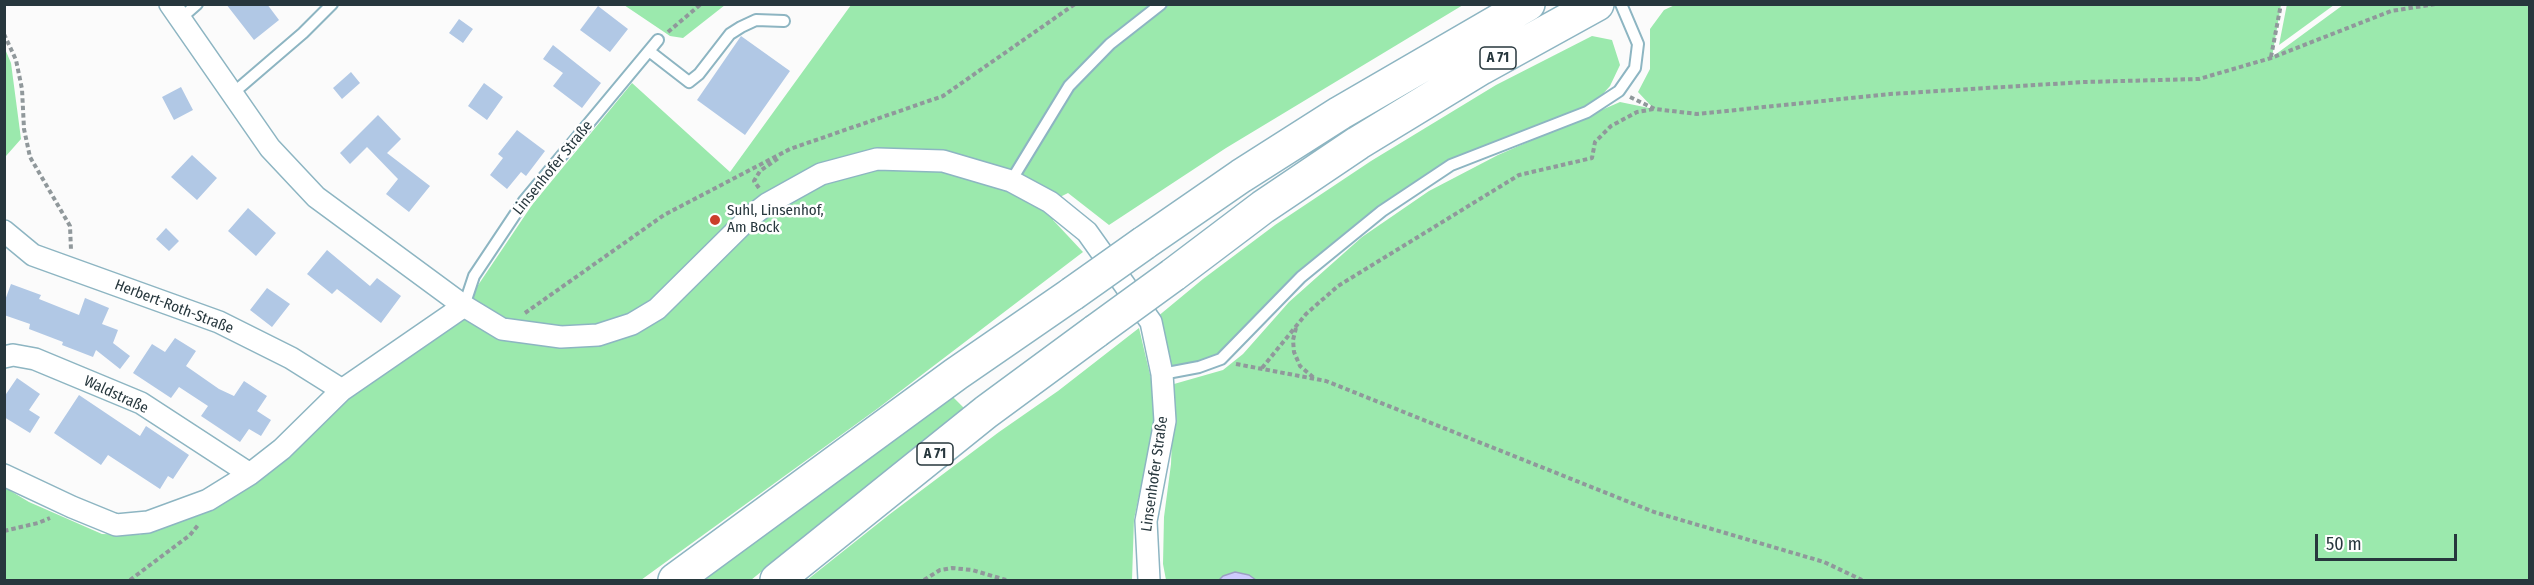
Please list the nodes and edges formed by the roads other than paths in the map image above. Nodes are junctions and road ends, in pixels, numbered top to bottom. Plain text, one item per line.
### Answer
1 (197, 4) edge
2 (333, 4) edge
3 (1161, 4) edge
4 (1597, 4) edge
5 (1621, 4) edge
6 (1518, 7) edge
7 (175, 12) edge
8 (784, 21) dead end
9 (658, 40) road end
10 (649, 51) junction
11 (232, 94) junction
12 (1011, 181) junction
13 (4, 231) edge
14 (464, 306) junction
15 (4, 357) edge
16 (1162, 374) junction
17 (342, 390) junction
18 (250, 474) junction
19 (4, 475) edge
20 (675, 580) edge
21 (777, 580) edge
22 (1149, 580) edge

1 - 7 lane, Linsenhofer Straße
2 - 11 lane
3 - 12 lane
4 - 21 highway, A 71, bridge
5 - 16 lane
6 - 20 highway, A 71, bridge
7 - 11 street, Linsenhofer Straße
8 - 10 lane
9 - 10 lane, Linsenhofer Straße
10 - 14 lane, Linsenhofer Straße
11 - 14 street, Linsenhofer Straße
12 - 14 street, Linsenhofer Straße
12 - 16 street, Linsenhofer Straße
13 - 17 street, Herbert-Roth-Straße
14 - 17 street
15 - 18 street, Waldstraße
16 - 22 street, Linsenhofer Straße
17 - 18 street
18 - 19 street

